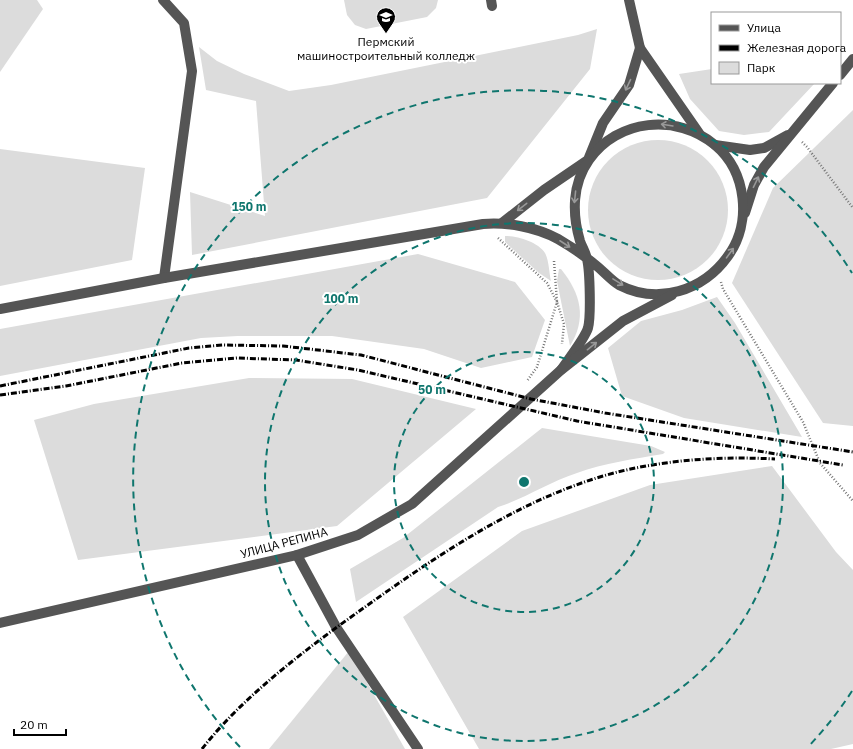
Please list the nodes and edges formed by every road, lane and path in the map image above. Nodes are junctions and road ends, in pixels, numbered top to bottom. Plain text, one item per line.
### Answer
1 (163, 0) edge
2 (629, 0) edge
3 (640, 48) junction
4 (853, 59) edge
5 (841, 74) edge
6 (832, 84) edge
7 (791, 133) junction
8 (702, 137) junction
9 (715, 145) junction
10 (588, 160) junction
11 (853, 208) edge
12 (743, 219) junction
13 (502, 223) junction
14 (498, 238) dead end
15 (587, 258) junction
16 (554, 261) dead end
17 (719, 270) junction
18 (164, 278) junction
19 (678, 291) junction
20 (558, 302) junction
21 (0, 309) edge
22 (561, 350) dead end
23 (561, 370) junction
24 (537, 375) dead end
25 (853, 501) edge
26 (297, 555) junction
27 (0, 623) edge
28 (418, 749) edge

1 - 18 street
2 - 3 street
3 - 8 street
3 -> 10 street
4 - 5 street
6 - 7 street
7 - 9 street
7 - 11 path
12 -> 7 street
8 - 9 street
8 -> 10 street
9 - 12 street
10 -> 13 street
10 -> 15 street
17 -> 12 street
13 -> 15 street
13 - 18 street
14 - 20 path
15 -> 19 street
15 - 23 street
16 - 20 path
17 - 19 street
17 - 25 path
18 - 21 street
23 -> 19 street
20 - 22 path
20 - 24 path
23 - 26 street, УЛИЦА РЕПИНА
26 - 27 street, УЛИЦА РЕПИНА
26 - 28 street

